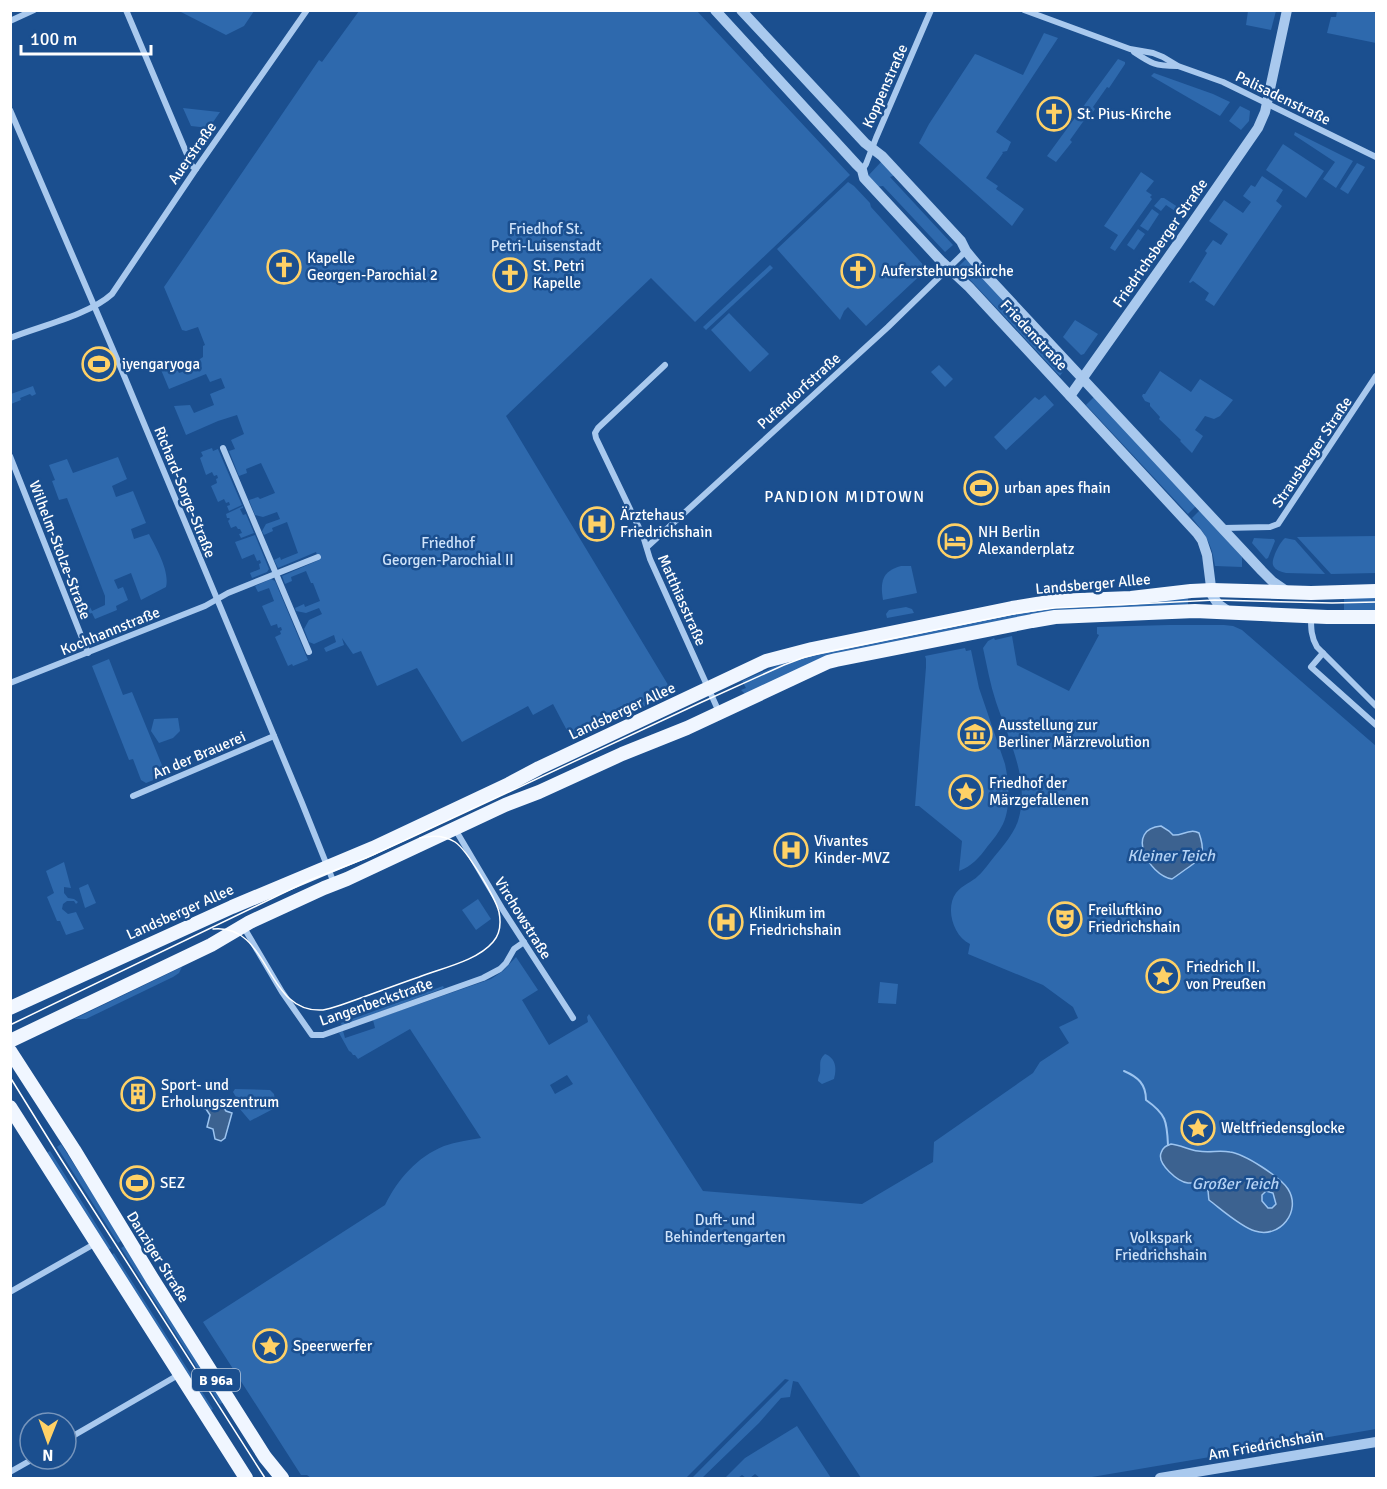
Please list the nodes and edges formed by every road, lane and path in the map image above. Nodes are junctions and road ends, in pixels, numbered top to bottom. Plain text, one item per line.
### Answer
1 (34, 10) edge
2 (126, 10) edge
3 (307, 10) edge
4 (715, 10) edge
5 (741, 10) edge
6 (931, 10) edge
7 (1024, 10) edge
8 (1287, 10) edge
9 (10, 21) edge
10 (1267, 104) junction
11 (10, 110) edge
12 (871, 149) junction
13 (1377, 157) edge
14 (196, 169) junction
15 (862, 170) junction
16 (966, 251) junction
17 (949, 268) junction
18 (94, 306) junction
19 (10, 338) edge
20 (665, 364) dead end
21 (1377, 376) edge
22 (1083, 379) junction
23 (1070, 396) junction
24 (223, 448) dead end
25 (10, 456) edge
26 (1223, 528) junction
27 (646, 547) junction
28 (318, 556) dead end
29 (276, 574) junction
30 (1212, 590) junction
31 (1377, 591) edge
32 (1288, 592) junction
33 (217, 600) junction
34 (1238, 614) junction
35 (1311, 617) junction
36 (1377, 617) edge
37 (309, 652) dead end
38 (88, 653) junction
39 (1323, 653) junction
40 (10, 683) edge
41 (708, 688) junction
42 (1377, 706) edge
43 (719, 712) junction
44 (1377, 725) edge
45 (274, 736) junction
46 (133, 796) dead end
47 (455, 829) junction
48 (327, 867) junction
49 (334, 884) junction
50 (245, 929) junction
51 (524, 942) junction
52 (10, 1008) edge
53 (573, 1018) dead end
54 (10, 1041) edge
55 (10, 1051) edge
56 (10, 1107) edge
57 (97, 1243) junction
58 (10, 1292) edge
59 (180, 1374) junction
60 (78, 1433) edge
61 (1377, 1442) edge
62 (1178, 1477) edge
63 (1164, 1478) edge
64 (246, 1479) edge
65 (282, 1479) edge

1 - 9 street
2 - 14 street
3 - 14 street, Auerstraße
4 - 15 street, Friedenstraße
5 - 12 street, Friedenstraße
6 - 12 street, Koppenstraße
7 - 10 street, Palisadenstraße
8 - 10 street, Friedrichsberger Straße
10 - 13 street, Palisadenstraße
10 - 22 street, Friedrichsberger Straße
11 - 18 street, Richard-Sorge-Straße
12 - 15 street, Koppenstraße
12 - 16 street, Friedenstraße
14 - 18 street, Auerstraße
15 - 17 street, Friedenstraße
16 - 17 street, Pufendorfstraße
16 - 22 street, Friedenstraße
17 - 23 street, Friedenstraße
17 - 27 street, Pufendorfstraße
18 - 19 street, Auerstraße
18 - 33 street, Richard-Sorge-Straße
20 - 27 street, Matthiasstraße
21 - 26 street, Strausberger Straße
22 - 23 street, Friedrichsberger Straße
22 - 26 street, Friedenstraße
23 - 30 street, Friedenstraße
24 - 29 street
25 - 38 street, Wilhelm-Stolze-Straße
26 - 32 street, Friedenstraße
27 - 41 street, Matthiasstraße
28 - 29 street, Kochhannstraße
29 - 33 street, Kochhannstraße
29 - 37 street
30 - 32 main road, Landsberger Allee
30 - 34 street, Friedenstraße
30 - 41 main road, Landsberger Allee
31 - 32 main road, Landsberger Allee
33 - 38 street, Kochhannstraße
33 - 45 street, Richard-Sorge-Straße
34 - 35 main road, Landsberger Allee
34 - 43 main road, Landsberger Allee
35 - 36 main road, Landsberger Allee
35 - 39 street
38 - 40 street, Kochhannstraße
39 - 42 street
39 - 44 street
41 - 43 street, Matthiasstraße
41 - 48 main road, Landsberger Allee
43 - 47 main road, Landsberger Allee
45 - 46 street, An der Brauerei
45 - 48 street, Richard-Sorge-Straße
47 - 49 main road, Landsberger Allee
47 - 51 street, Virchowstraße
48 - 49 street, Richard-Sorge-Straße
48 - 52 main road, Landsberger Allee
49 - 50 main road, Landsberger Allee
50 - 51 street, Langenbeckstraße
50 - 54 main road, Landsberger Allee
51 - 53 street, Virchowstraße
55 - 65 main road, Danziger Straße / B 96a
56 - 57 main road, B 96a
57 - 58 street
57 - 59 main road, B 96a
59 - 60 street
59 - 64 main road, B 96a
61 - 62 street, Am Friedrichshain
62 - 63 street, Am Friedrichshain

